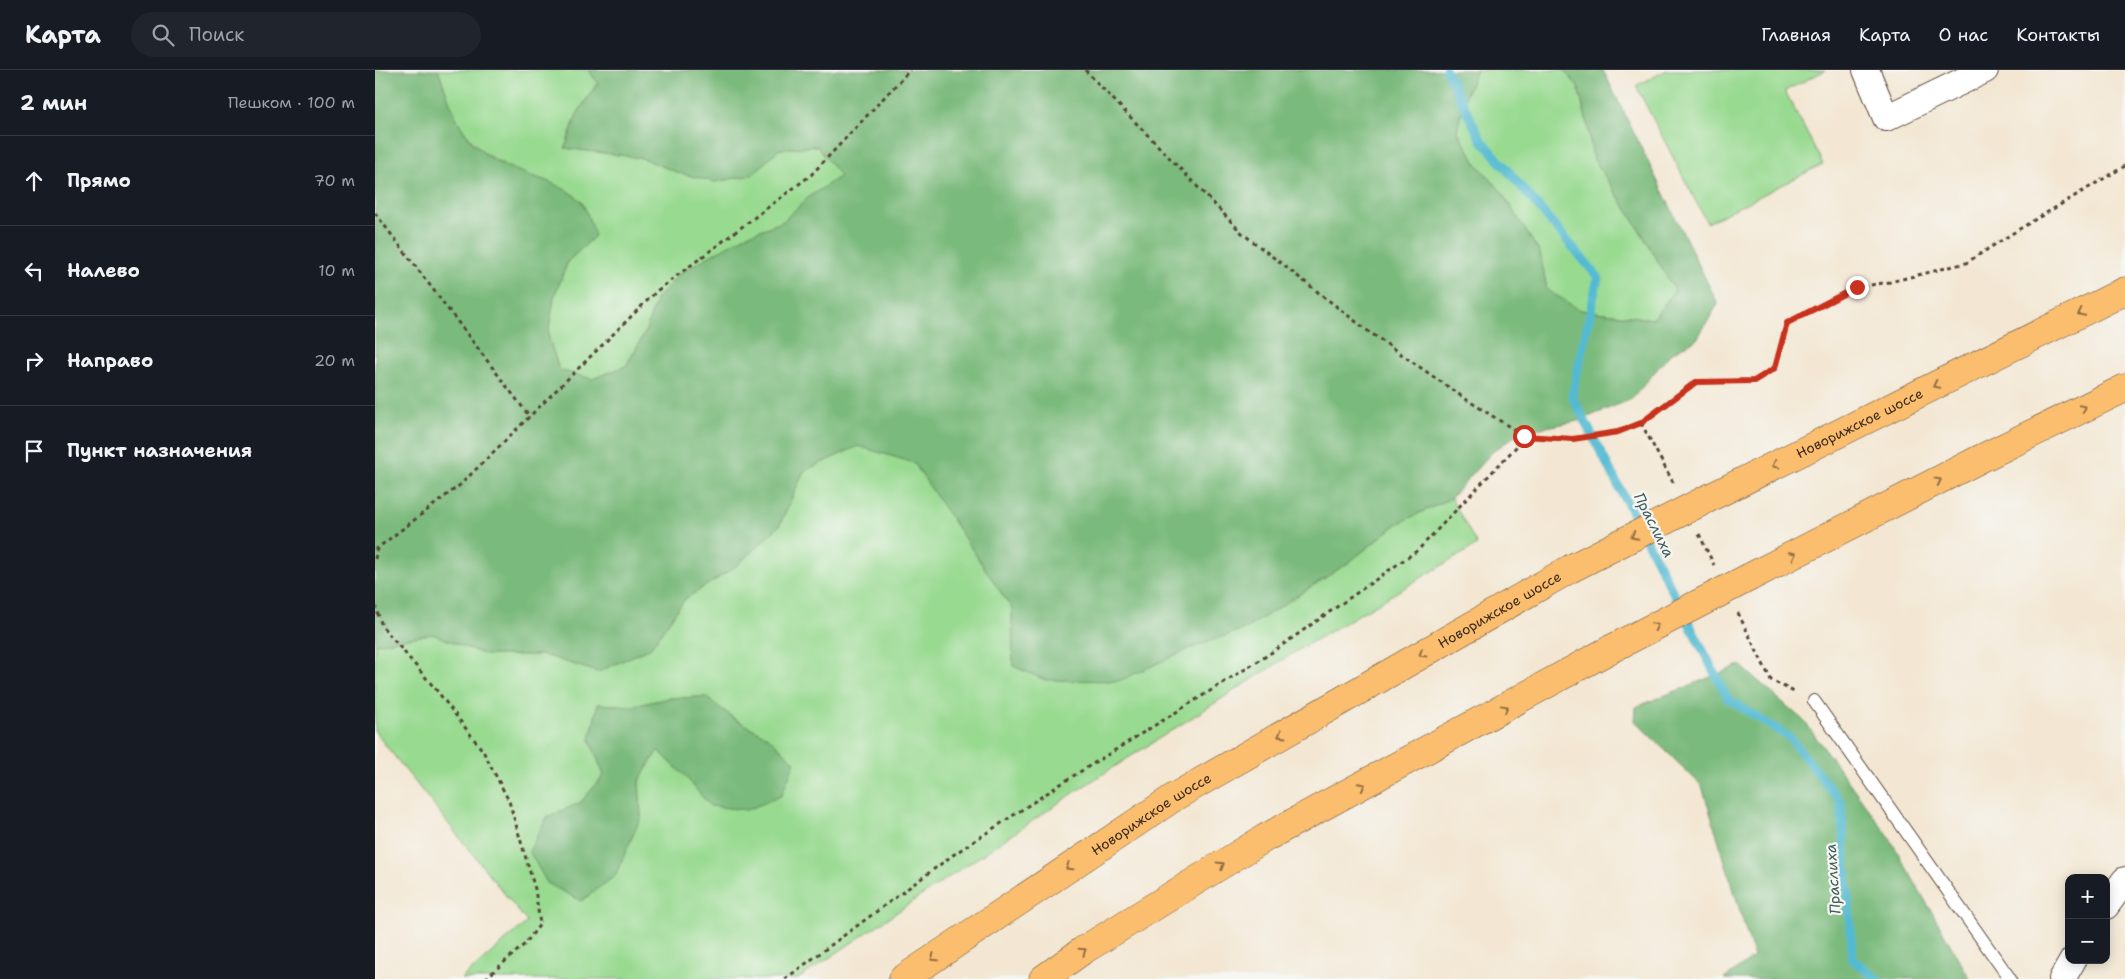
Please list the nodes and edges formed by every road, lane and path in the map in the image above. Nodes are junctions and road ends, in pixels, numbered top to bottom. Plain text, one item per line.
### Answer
1 (910, 70) edge
2 (1085, 70) edge
3 (1866, 70) edge
4 (1985, 70) edge
5 (2125, 166) edge
6 (375, 213) edge
7 (2125, 291) edge
8 (2125, 388) edge
9 (530, 417) junction
10 (1524, 436) junction
11 (376, 549) edge
12 (375, 559) edge
13 (375, 605) edge
14 (1814, 701) dead end
15 (2125, 880) edge
16 (2110, 901) edge
17 (2071, 964) edge
18 (485, 979) edge
19 (785, 979) edge
20 (903, 979) edge
21 (1043, 979) edge
22 (2010, 979) edge
23 (2062, 979) edge

1 - 9 path
2 - 10 path
3 - 4 street
5 - 10 path
6 - 9 path
7 -> 20 highway, Новорижское шоссе, bridge
21 -> 8 highway, bridge
9 - 11 path
10 - 19 path
11 - 12 path
13 - 18 path
14 - 22 lane
15 - 16 street
17 - 23 street

